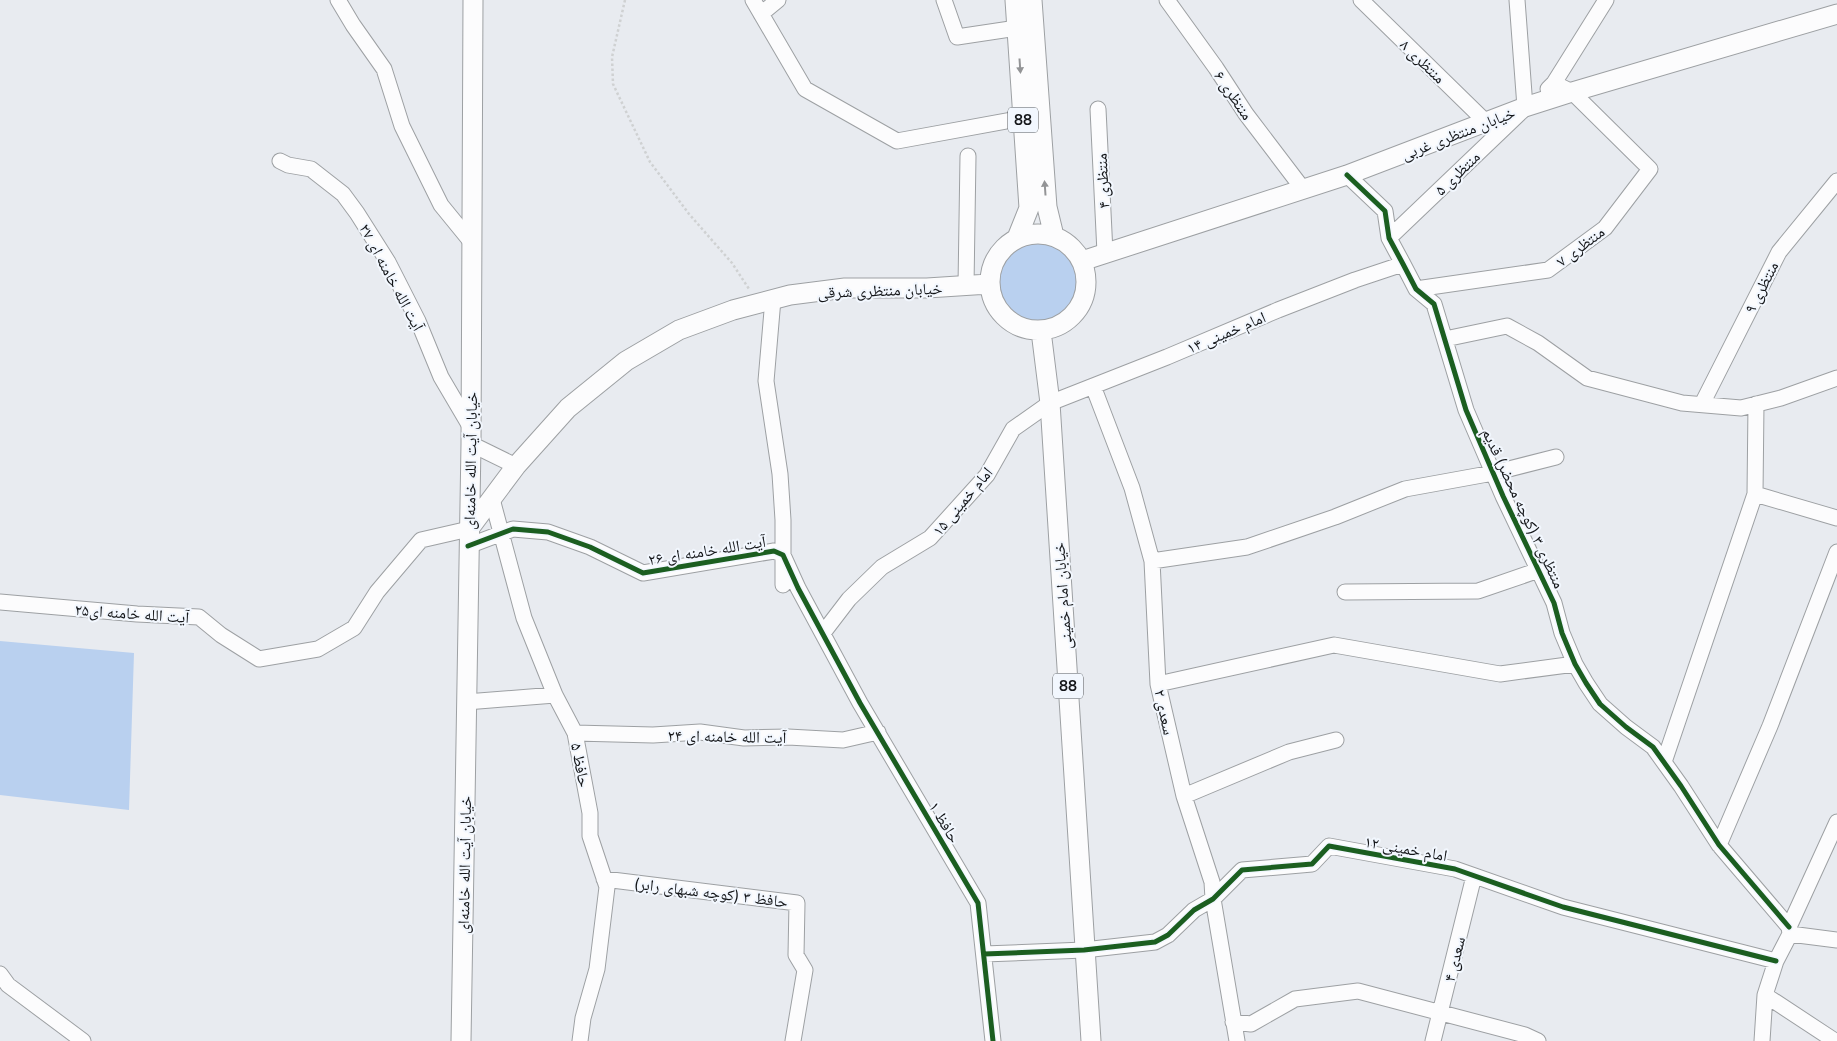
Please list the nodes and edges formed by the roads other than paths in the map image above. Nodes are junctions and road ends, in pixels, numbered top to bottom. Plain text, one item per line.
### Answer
1 (338, 0) edge
2 (473, 0) edge
3 (753, 0) edge
4 (778, 0) edge
5 (944, 0) edge
6 (1015, 0) edge
7 (1032, 0) edge
8 (1167, 0) edge
9 (1361, 0) edge
10 (1517, 0) edge
11 (1606, 0) edge
12 (761, 14) junction
13 (1837, 14) edge
14 (1017, 28) junction
15 (1554, 84) junction
16 (1572, 92) junction
17 (1525, 107) junction
18 (1098, 109) dead end
19 (1023, 118) junction
20 (1486, 122) junction
21 (968, 156) dead end
22 (280, 160) dead end
23 (1347, 175) junction
24 (1836, 185) edge
25 (1303, 189) junction
26 (1054, 236) junction
27 (1017, 238) junction
28 (1389, 238) junction
29 (472, 243) junction
30 (1105, 253) junction
31 (1082, 261) junction
32 (1403, 264) junction
33 (989, 284) junction
34 (966, 286) junction
35 (1416, 289) junction
36 (765, 301) junction
37 (1040, 331) junction
38 (1445, 339) junction
39 (1837, 378) edge
40 (1093, 386) junction
41 (1050, 403) junction
42 (1702, 404) junction
43 (1756, 404) junction
44 (471, 436) junction
45 (1556, 457) dead end
46 (516, 466) junction
47 (1493, 472) junction
48 (1755, 494) junction
49 (492, 499) junction
50 (1837, 518) edge
51 (469, 537) junction
52 (1837, 552) edge
53 (783, 556) junction
54 (1152, 561) junction
55 (1539, 570) junction
56 (783, 585) dead end
57 (1345, 592) dead end
58 (0, 602) edge
59 (823, 633) junction
60 (1575, 664) junction
61 (1158, 684) junction
62 (555, 695) junction
63 (466, 702) junction
64 (878, 732) junction
65 (575, 733) junction
66 (1336, 740) dead end
67 (1664, 762) junction
68 (1184, 796) junction
69 (1837, 822) edge
70 (1719, 845) junction
71 (1474, 876) junction
72 (604, 879) junction
73 (1213, 899) junction
74 (1789, 931) junction
75 (1837, 940) edge
76 (1084, 950) junction
77 (984, 954) junction
78 (1776, 961) junction
79 (0, 974) edge
80 (1765, 995) junction
81 (1441, 1012) junction
82 (1233, 1022) junction
83 (1529, 1039) edge
84 (83, 1041) edge
85 (461, 1041) edge
86 (580, 1041) edge
87 (793, 1041) edge
88 (993, 1041) edge
89 (1091, 1041) edge
90 (1238, 1041) edge
91 (1433, 1041) edge
92 (1762, 1041) edge
93 (1835, 1041) edge

1 - 29 street
2 - 29 main road, خیابان آیت الله خامنه‌ای
3 - 12 street
4 - 12 street
5 - 14 street
6 - 14 main road, 88
26 -> 7 main road, 88
8 - 25 street, منتظری ۶
9 - 20 street, منتظری ۸
10 - 17 street
11 - 15 street, منتظری ۵
12 - 19 street
13 - 16 main road, خیابان منتظری غربی
14 -> 19 main road, 88
15 - 16 street, منتظری ۷
15 - 17 street, منتظری ۵
16 - 17 main road, خیابان منتظری غربی
16 - 35 street, منتظری ۷
17 - 20 main road, خیابان منتظری غربی
17 - 28 street, منتظری ۵
18 - 30 street, منتظری ۴
19 - 27 main road, 88
20 - 23 main road, خیابان منتظری غربی
21 - 34 street
22 - 44 street, آیت الله خامنه ای ۲۷
23 - 25 main road, خیابان منتظری غربی
23 - 28 street, منتظری ۳ (کوچه محضر) قدیم
24 - 42 street, منتظری ۹
25 - 30 main road, خیابان منتظری غربی
26 - 27 main road
26 - 31 main road
27 - 33 main road, 88
28 - 32 street, منتظری ۳ (کوچه محضر) قدیم
29 - 44 main road, خیابان آیت الله خامنه‌ای
30 - 31 main road, خیابان منتظری غربی
31 - 37 main road
32 - 35 street, منتظری ۳ (کوچه محضر) قدیم
32 - 40 street, امام خمینی ۱۴
33 - 34 main road, خیابان منتظری شرقی
33 - 37 main road
34 - 36 main road, خیابان منتظری شرقی
35 - 38 street, منتظری ۳ (کوچه محضر) قدیم
36 - 46 main road, خیابان منتظری شرقی
36 - 53 street
37 - 41 main road, خیابان امام خمینی / 88
38 - 42 street
38 - 47 street, منتظری ۳ (کوچه محضر) قدیم
39 - 43 street
40 - 41 street, امام خمینی ۱۴
40 - 54 street, سعدی ۲
41 - 59 street, امام خمینی ۱۵
41 - 76 main road, خیابان امام خمینی / 88
42 - 43 street
43 - 48 street
44 - 46 street
44 - 51 main road, خیابان آیت الله خامنه‌ای
45 - 47 street
46 - 49 main road, خیابان منتظری شرقی
47 - 54 street
47 - 55 street, منتظری ۳ (کوچه محضر) قدیم
48 - 50 street
48 - 67 street
49 - 51 main road, خیابان منتظری شرقی
49 - 62 street, حافظ ۵
51 - 53 street, آیت الله خامنه ای ۲۶
51 - 58 street, آیت الله خامنه ای۲۵
51 - 63 main road, خیابان آیت الله خامنه‌ای
52 - 70 street
53 - 56 street
53 - 59 street, آیت الله خامنه ای ۲۶
54 - 61 street, سعدی ۲
55 - 57 street
55 - 60 street, منتظری ۳ (کوچه محضر) قدیم
59 - 64 street, حافظ ۱
60 - 61 street
60 - 67 street, منتظری ۳ (کوچه محضر) قدیم
61 - 68 street, سعدی ۲
62 - 63 street
62 - 65 street, حافظ ۵
63 - 85 main road, خیابان آیت الله خامنه‌ای
64 - 65 street, آیت الله خامنه ای ۲۴
64 - 77 street, حافظ ۱
65 - 72 street, حافظ ۵
66 - 68 street
67 - 70 street, منتظری ۳ (کوچه محضر) قدیم
68 - 73 street, سعدی ۲
69 - 74 street
70 - 74 street, منتظری ۳ (کوچه محضر) قدیم
71 - 73 street, امام خمینی ۱۲
71 - 78 street, امام خمینی ۱۲
71 - 81 street, سعدی ۴
72 - 86 street, حافظ ۵
72 - 87 street, حافظ ۳ (کوچه شبهای رابر)
73 - 76 street, امام خمینی ۱۲
73 - 82 street, سعدی ۲
74 - 75 street
74 - 78 street
76 - 77 street, امام خمینی ۱۲
76 - 89 main road, خیابان امام خمینی / 88
77 - 88 street, حافظ ۱
78 - 80 street
79 - 84 street
80 - 92 street
80 - 93 street
81 - 82 street
81 - 83 street
81 - 91 street, سعدی ۴
82 - 90 street, سعدی ۲

